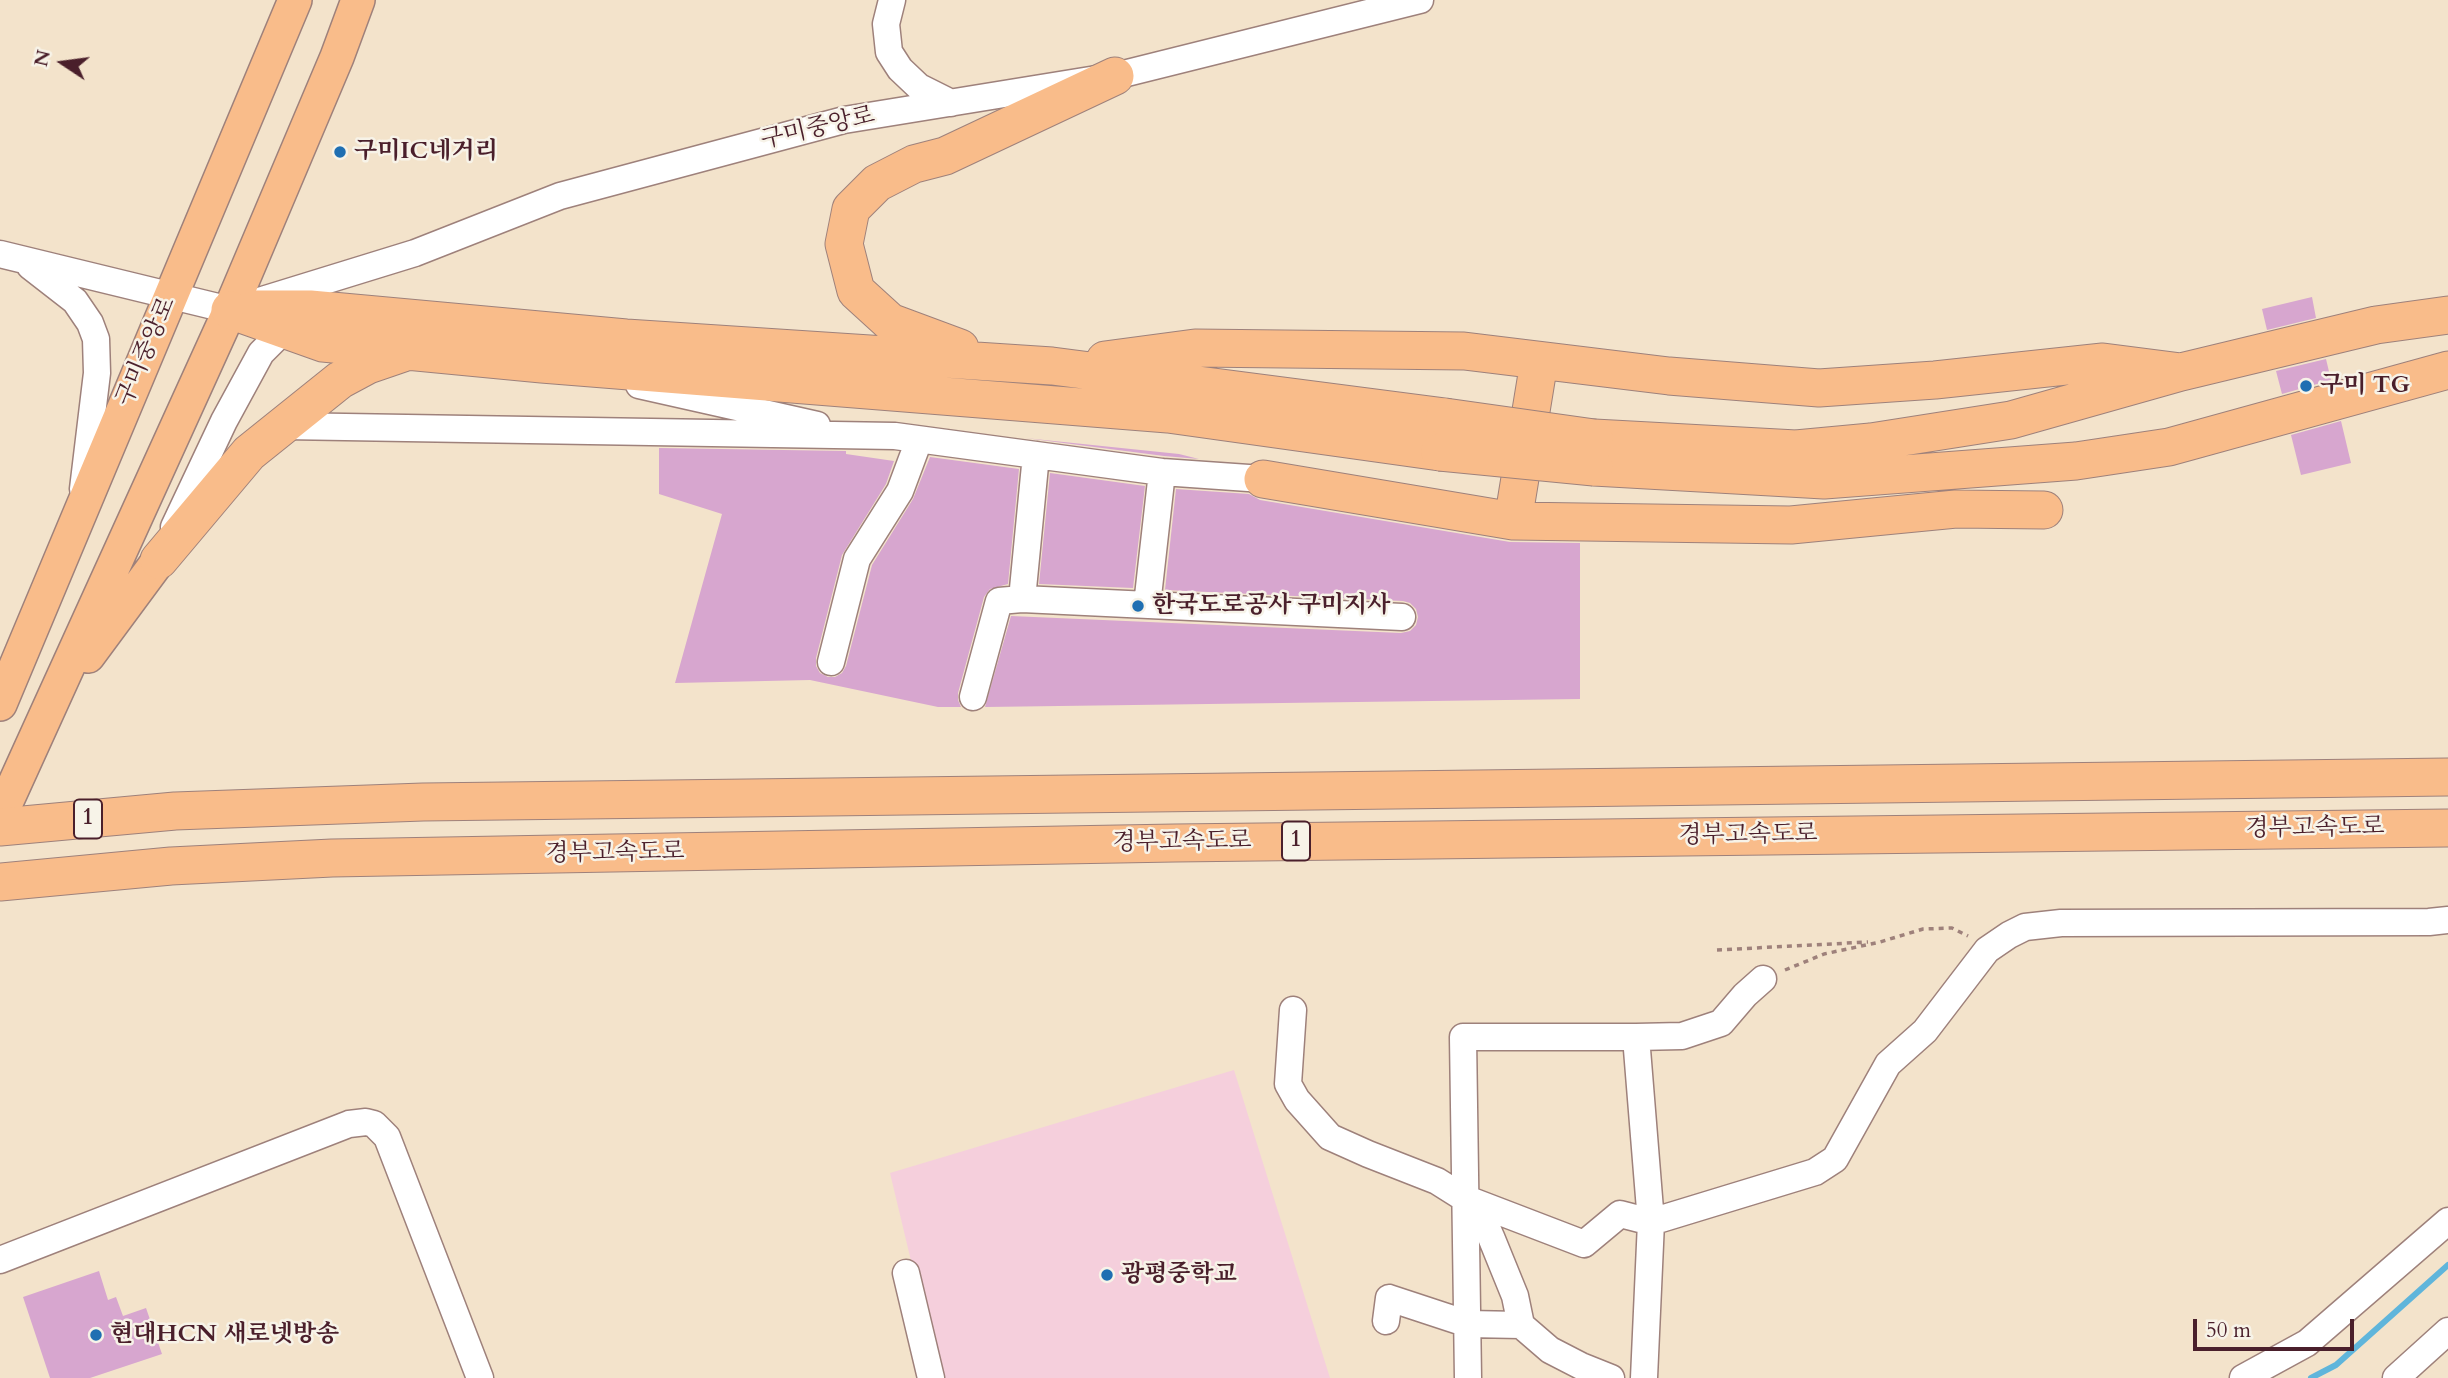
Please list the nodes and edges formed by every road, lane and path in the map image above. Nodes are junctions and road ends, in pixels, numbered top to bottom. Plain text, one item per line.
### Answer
1 (295, 0) edge
2 (358, 0) edge
3 (892, 0) edge
4 (1420, 0) edge
5 (1115, 75) junction
6 (951, 103) junction
7 (415, 253) junction
8 (7, 255) edge
9 (171, 295) junction
10 (230, 310) junction
11 (2448, 315) edge
12 (297, 319) junction
13 (407, 351) junction
14 (997, 362) junction
15 (1539, 362) junction
16 (542, 364) junction
17 (1052, 366) junction
18 (2448, 370) edge
19 (2180, 372) junction
20 (284, 426) junction
21 (862, 436) junction
22 (907, 438) junction
23 (1594, 453) junction
24 (1036, 455) junction
25 (1162, 472) junction
26 (1264, 479) joint
27 (2044, 510) dead end
28 (81, 511) junction
29 (1513, 521) junction
30 (159, 560) junction
31 (1022, 599) junction
32 (1147, 605) junction
33 (1402, 617) dead end
34 (831, 662) dead end
35 (973, 697) dead end
36 (0, 704) edge
37 (48, 712) junction
38 (2448, 776) edge
39 (0, 816) edge
40 (0, 827) edge
41 (2448, 828) edge
42 (0, 882) edge
43 (2448, 920) edge
44 (1880, 942) junction
45 (1717, 950) dead end
46 (1987, 950) junction
47 (1763, 979) joint
48 (1293, 1010) dead end
49 (1636, 1037) junction
50 (1464, 1198) junction
51 (2448, 1221) edge
52 (1651, 1222) junction
53 (0, 1260) edge
54 (905, 1273) dead end
55 (1386, 1321) dead end
56 (1468, 1324) junction
57 (1521, 1325) junction
58 (2448, 1331) edge
59 (480, 1378) edge
60 (931, 1378) edge
61 (1468, 1378) edge
62 (1611, 1378) edge
63 (1644, 1378) edge
64 (2244, 1378) edge
65 (2396, 1378) edge

1 - 9 main road, 구미중앙로
2 - 10 main road
3 - 6 street
4 - 5 street, 구미중앙로
5 - 6 street, 구미중앙로
5 - 14 highway
6 - 7 street, 구미중앙로
7 - 10 street, 구미중앙로
7 - 12 street
8 - 9 street
8 - 28 street
9 - 10 street
9 - 28 main road, 구미중앙로
10 - 12 highway
10 - 37 main road
11 - 19 highway
12 - 13 highway
12 - 14 highway
12 - 30 street
13 - 16 highway
13 - 20 highway
14 - 17 highway
15 - 17 highway
15 - 19 highway
15 - 29 highway
16 - 21 street
16 - 23 highway, bridge
17 - 23 highway, bridge
18 - 23 highway
19 - 23 highway
20 - 21 street
20 - 30 highway
21 - 22 street
22 - 24 street
22 - 34 street
24 - 25 street
24 - 31 street
25 - 26 street
25 - 32 street
26 - 29 highway
27 - 29 highway
28 - 36 main road, 구미중앙로
30 - 37 main road
31 - 32 street
31 - 35 street
32 - 33 street
37 - 39 main road
38 - 40 highway, 경부고속도로 / 1
41 - 42 highway, 경부고속도로 / 1
43 - 46 street
44 - 45 path
44 - 46 path
44 - 47 path
46 - 52 street
47 - 49 street
48 - 50 street
49 - 50 street
49 - 52 street
50 - 52 street
50 - 56 street
50 - 57 street
51 - 64 street
52 - 63 street
53 - 59 street
54 - 60 street
55 - 56 street
56 - 57 street
56 - 61 street
57 - 62 street
58 - 65 street

